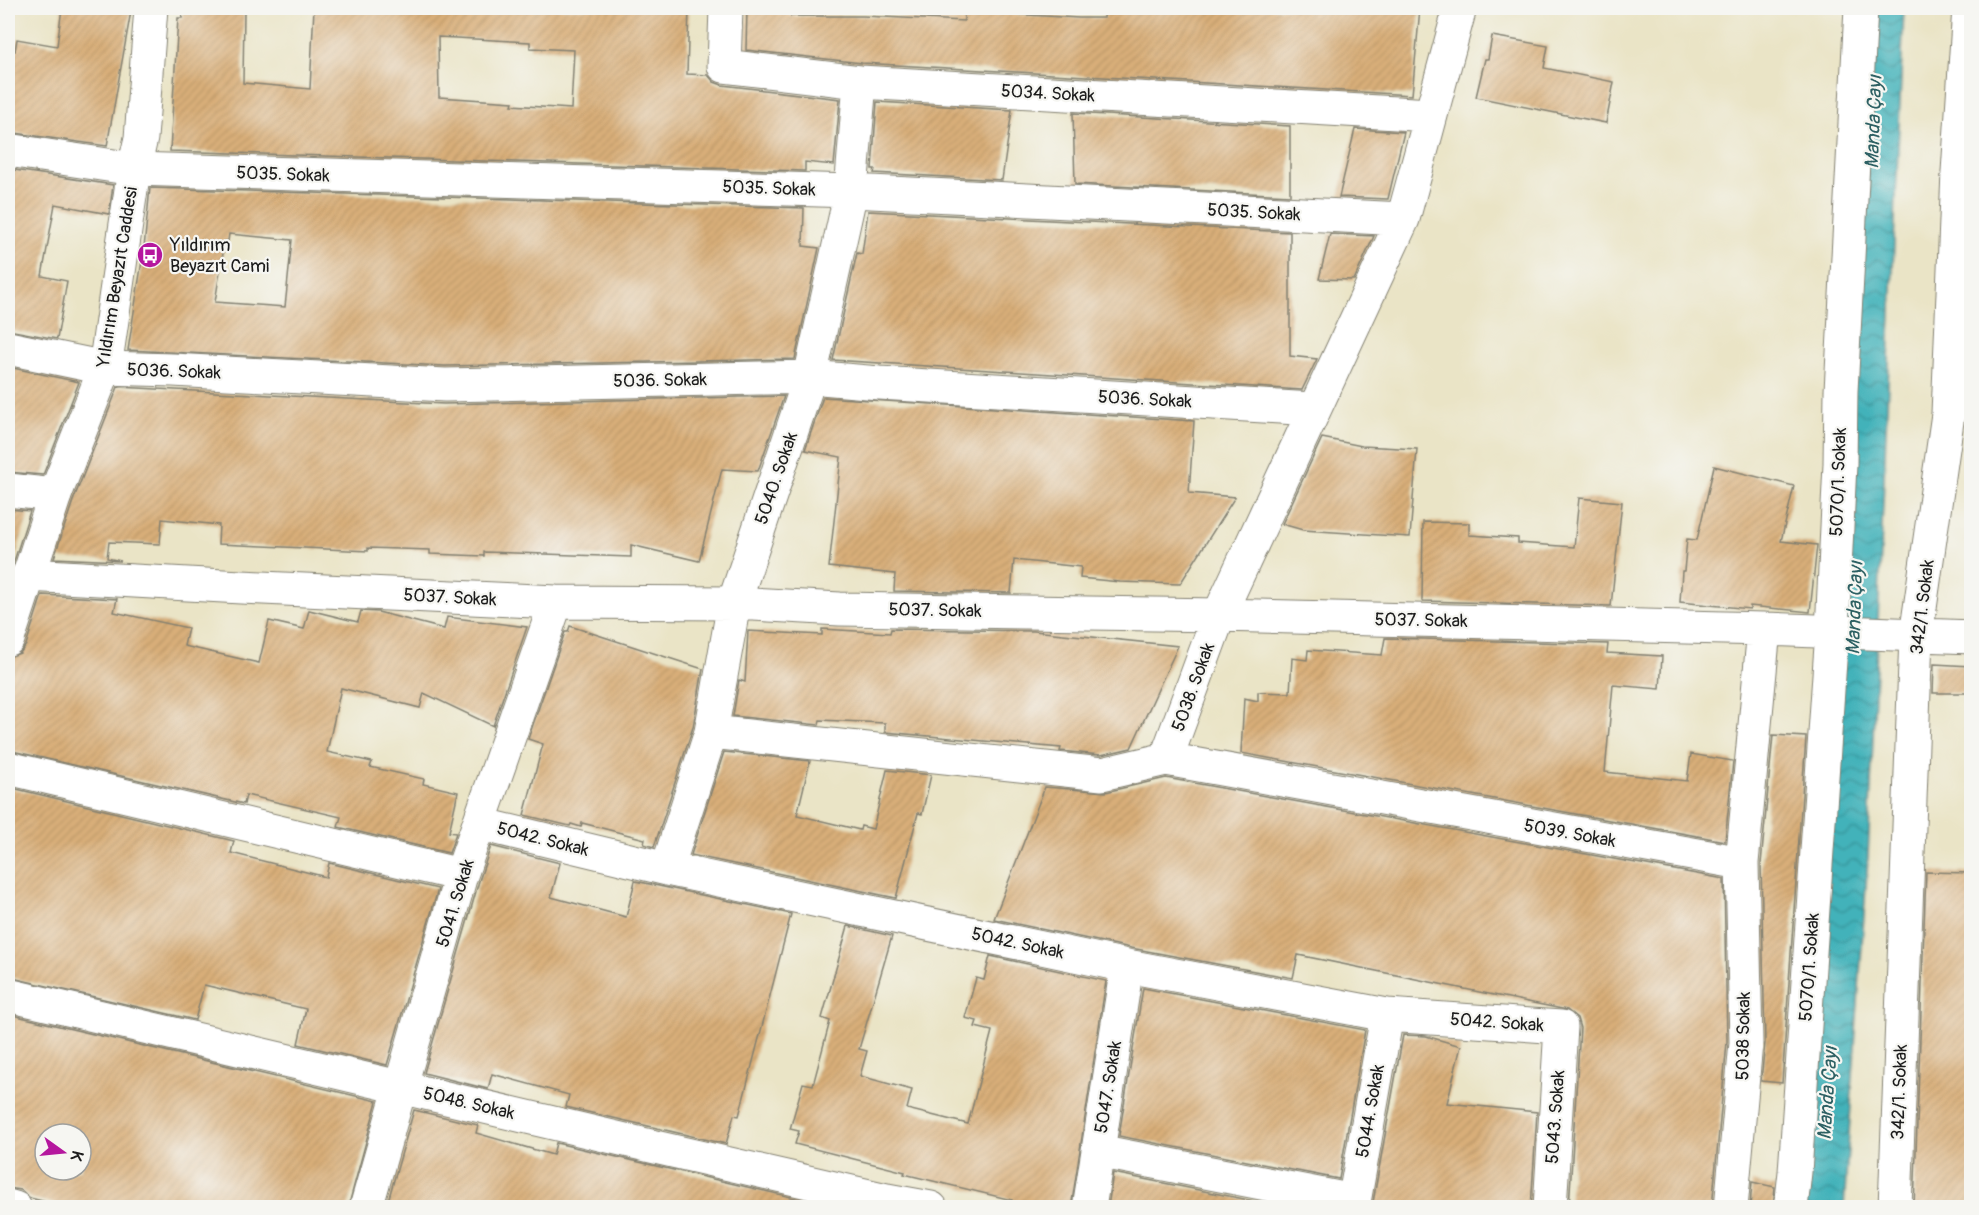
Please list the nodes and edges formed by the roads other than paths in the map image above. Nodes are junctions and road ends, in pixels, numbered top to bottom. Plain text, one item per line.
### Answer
1 (151, 8) edge
2 (726, 8) edge
3 (1460, 8) edge
4 (1861, 8) edge
5 (1969, 8) edge
6 (860, 82) junction
7 (1431, 115) junction
8 (8, 150) edge
9 (134, 169) junction
10 (851, 191) junction
11 (1964, 201) edge
12 (1403, 219) junction
13 (8, 348) edge
14 (105, 368) junction
15 (810, 377) junction
16 (1313, 409) junction
17 (1960, 414) edge
18 (8, 490) edge
19 (55, 495) junction
20 (28, 575) junction
21 (556, 602) junction
22 (734, 603) junction
23 (1219, 615) junction
24 (1764, 629) junction
25 (1838, 632) junction
26 (1916, 636) junction
27 (1971, 637) edge
28 (8, 639) edge
29 (711, 732) junction
30 (1166, 759) junction
31 (8, 768) edge
32 (480, 824) junction
33 (1742, 863) junction
34 (667, 869) junction
35 (461, 875) junction
36 (1127, 966) junction
37 (8, 995) edge
38 (1387, 1015) junction
39 (1561, 1027) joint
40 (402, 1087) junction
41 (1098, 1151) junction
42 (875, 1204) edge
43 (1353, 1204) edge
44 (8, 1206) edge
45 (15, 1208) edge
46 (366, 1208) edge
47 (931, 1208) edge
48 (1089, 1208) edge
49 (1550, 1208) edge
50 (1731, 1208) edge
51 (1791, 1208) edge
52 (1895, 1208) edge

1 - 9 street, Yıldırım Beyazıt Caddesi
2 - 6 street, 5034. Sokak
3 - 7 street, 5038. Sokak
4 - 25 street, 5070/1. Sokak
5 - 11 street, 342/1. Sokak
6 - 7 street, 5034. Sokak
6 - 10 street, 5040. Sokak
7 - 12 street, 5038. Sokak
8 - 9 street, 5035. Sokak
9 - 10 street, 5035. Sokak
9 - 14 street, Yıldırım Beyazıt Caddesi
10 - 12 street, 5035. Sokak
10 - 15 street, 5040. Sokak
11 - 17 street, 342/1. Sokak
12 - 16 street, 5038. Sokak
13 - 14 street, 5036. Sokak
14 - 15 street, 5036. Sokak
14 - 19 street, Yıldırım Beyazıt Caddesi
15 - 16 street, 5036. Sokak
15 - 22 street, 5040. Sokak
16 - 23 street, 5038. Sokak
17 - 26 street, 342/1. Sokak
18 - 19 street
19 - 20 street, Yıldırım Beyazıt Caddesi
20 - 21 street, 5037. Sokak
20 - 28 street, Yıldırım Beyazıt Caddesi
21 - 22 street, 5037. Sokak
21 - 32 street, 5041. Sokak
22 - 23 street, 5037. Sokak
22 - 29 street, 5040. Sokak
23 - 24 street, 5037. Sokak
23 - 30 street, 5038. Sokak
24 - 25 street, 5037. Sokak
24 - 33 street
25 - 26 street, 5037. Sokak
25 - 51 street, 5070/1. Sokak
26 - 27 street, 5037. Sokak
26 - 52 street, 342/1. Sokak
29 - 30 street
29 - 34 street, 5040. Sokak
30 - 33 street, 5039. Sokak
31 - 35 street
32 - 34 street, 5042. Sokak
32 - 35 street, 5041. Sokak
33 - 50 street, 5038 Sokak
34 - 36 street, 5042. Sokak
35 - 40 street, 5041. Sokak
36 - 38 street, 5042. Sokak
36 - 41 street, 5047. Sokak
37 - 40 street, 5048. Sokak
38 - 39 street, 5042. Sokak
38 - 43 street, 5044. Sokak
39 - 49 street, 5043. Sokak
40 - 42 street, 5048. Sokak
40 - 46 street, 5041. Sokak
41 - 43 street
41 - 48 street, 5047. Sokak
42 - 47 street, 5048. Sokak
44 - 45 street

